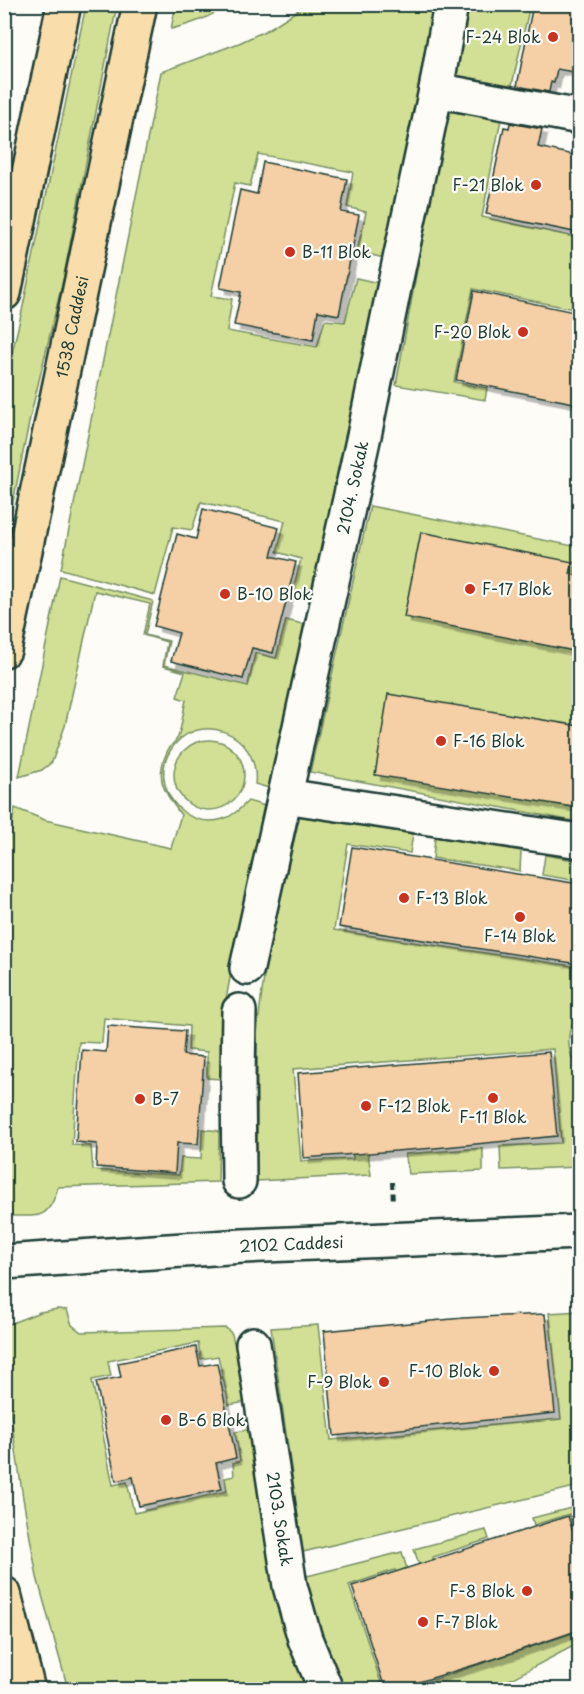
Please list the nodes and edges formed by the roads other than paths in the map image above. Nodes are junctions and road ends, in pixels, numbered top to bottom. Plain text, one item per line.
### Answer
1 (64, 4) edge
2 (140, 4) edge
3 (451, 4) edge
4 (436, 90) junction
5 (579, 117) edge
6 (4, 293) edge
7 (4, 650) edge
8 (285, 795) junction
9 (579, 841) edge
10 (247, 968) dead end
11 (239, 1011) dead end
12 (239, 1181) dead end
13 (579, 1232) edge
14 (4, 1262) edge
15 (254, 1344) dead end
16 (4, 1594) edge
17 (28, 1689) edge
18 (326, 1689) edge

1 - 6 main road
2 - 7 main road, 1538 Caddesi
3 - 4 street, 2104. Sokak
4 - 5 street
4 - 8 street, 2104. Sokak
8 - 9 street
8 - 10 street, 2104. Sokak
11 - 12 street
13 - 14 street, 2102 Caddesi
15 - 18 street, 2103. Sokak
16 - 17 main road

